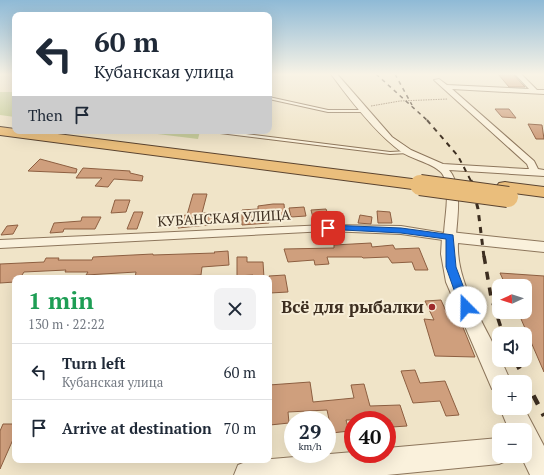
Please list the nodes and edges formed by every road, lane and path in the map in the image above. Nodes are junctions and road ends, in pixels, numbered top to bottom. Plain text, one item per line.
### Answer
1 (354, 96) edge
2 (454, 96) edge
3 (272, 99) edge
4 (457, 99) junction
5 (365, 109) junction
6 (0, 123) edge
7 (12, 125) edge
8 (0, 131) edge
9 (12, 132) edge
10 (26, 134) edge
11 (87, 134) edge
12 (236, 134) edge
13 (408, 152) junction
14 (441, 167) junction
15 (534, 170) junction
16 (544, 173) edge
17 (420, 180) junction
18 (506, 192) junction
19 (544, 192) edge
20 (544, 202) edge
21 (450, 237) junction
22 (0, 244) edge
23 (544, 247) edge
24 (497, 375) edge
25 (532, 451) edge
26 (492, 452) edge
27 (544, 474) edge
28 (248, 475) edge

1 - 5 street
2 - 4 street
3 - 5 lane
4 - 5 path
4 - 15 street
5 - 13 street
6 - 7 highway
8 - 9 highway
10 - 17 highway
11 - 17 highway
12 - 13 lane
13 - 14 street
14 - 15 street
14 - 21 street
15 - 16 street
17 - 18 highway, bridge
18 - 19 highway
18 - 20 highway
21 - 22 street, КУБАНСКАЯ УЛИЦА
21 - 23 street
21 - 24 street
25 - 27 street
26 - 28 street

